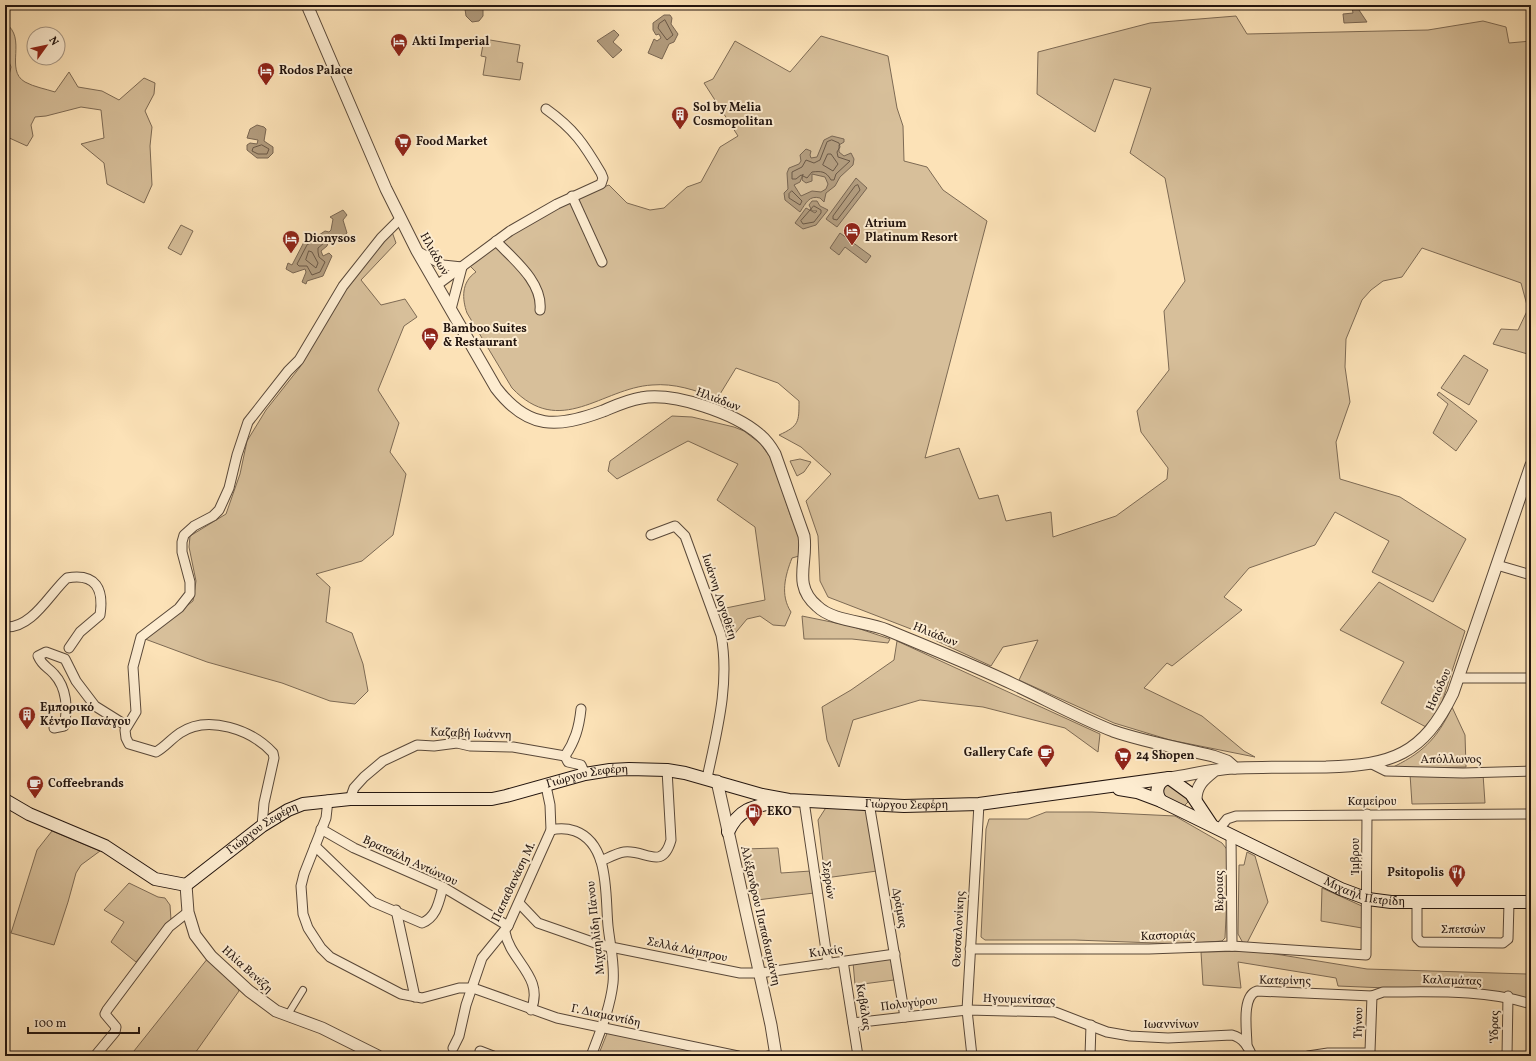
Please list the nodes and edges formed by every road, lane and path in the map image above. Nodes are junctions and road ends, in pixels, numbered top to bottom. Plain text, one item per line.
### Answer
1 (306, 5) edge
2 (546, 109) dead end
3 (572, 196) junction
4 (401, 218) junction
5 (496, 241) junction
6 (418, 251) junction
7 (602, 262) dead end
8 (462, 267) junction
9 (437, 285) junction
10 (451, 310) junction
11 (540, 310) dead end
12 (1531, 465) edge
13 (652, 535) dead end
14 (1497, 565) junction
15 (1531, 575) edge
16 (5, 627) edge
17 (70, 648) dead end
18 (1459, 678) junction
19 (1531, 678) edge
20 (582, 709) dead end
21 (127, 726) junction
22 (54, 728) dead end
23 (565, 756) junction
24 (1213, 756) junction
25 (1372, 764) junction
26 (1236, 768) junction
27 (667, 770) junction
28 (1218, 770) junction
29 (1531, 771) edge
30 (585, 774) junction
31 (1168, 778) junction
32 (712, 780) junction
33 (546, 786) junction
34 (1105, 787) junction
35 (350, 799) junction
36 (5, 800) edge
37 (328, 800) junction
38 (789, 800) junction
39 (1196, 800) junction
40 (804, 801) junction
41 (1161, 801) junction
42 (869, 803) junction
43 (979, 804) junction
44 (1183, 812) junction
45 (1367, 814) junction
46 (1531, 814) edge
47 (262, 826) junction
48 (1216, 827) junction
49 (321, 829) junction
50 (551, 830) junction
51 (728, 832) junction
52 (1231, 835) junction
53 (315, 846) junction
54 (601, 861) junction
55 (186, 885) junction
56 (443, 887) junction
57 (1368, 899) junction
58 (1531, 902) edge
59 (519, 903) junction
60 (1509, 903) junction
61 (1417, 904) junction
62 (396, 910) junction
63 (188, 912) junction
64 (506, 929) junction
65 (610, 946) junction
66 (1232, 946) junction
67 (970, 949) junction
68 (895, 954) junction
69 (1366, 955) joint
70 (843, 961) junction
71 (828, 964) junction
72 (760, 973) junction
73 (473, 988) junction
74 (303, 990) dead end
75 (1372, 996) junction
76 (1508, 996) junction
77 (415, 997) junction
78 (1531, 1004) edge
79 (531, 1010) junction
80 (967, 1010) junction
81 (287, 1016) junction
82 (905, 1017) junction
83 (854, 1023) junction
84 (1091, 1025) junction
85 (602, 1028) junction
86 (1247, 1046) junction
87 (453, 1048) dead end
88 (480, 1051) dead end
89 (95, 1056) edge
90 (378, 1056) edge
91 (493, 1056) edge
92 (591, 1056) edge
93 (738, 1056) edge
94 (773, 1056) edge
95 (858, 1056) edge
96 (972, 1056) edge
97 (1090, 1056) edge
98 (1252, 1056) edge
99 (1308, 1056) edge
100 (1507, 1056) edge

1 - 4 street, Ηλιάδων
2 - 3 street
3 - 5 street
3 - 7 street
4 - 6 street, Ηλιάδων
4 - 21 street
5 - 8 street
5 - 11 street
6 - 8 street
6 - 9 street, Ηλιάδων
8 - 9 street
8 - 10 street
9 - 10 street, Ηλιάδων
10 - 24 street, Ηλιάδων
12 - 14 street, Ησιόδου
13 - 32 street, Ιωάννη Λογοθέτη
14 - 15 street
14 - 18 street, Ησιόδου
16 - 17 street
18 - 19 street
18 - 25 street, Ησιόδου
20 - 23 street
21 - 22 street
21 - 47 street
23 - 30 street, Καζαβή Ιωάννη
23 - 35 street, Καζαβή Ιωάννη
24 - 26 street, Ηλιάδων
24 - 28 street
25 - 26 street, Ησιόδου
25 - 29 street, Απόλλωνος
26 - 28 street, Ησιόδου
27 - 30 main road, Γιώργου Σεφέρη
27 - 32 main road, Γιώργου Σεφέρη
27 - 54 street
28 - 31 street, Γιώργου Σεφέρη
28 - 39 street
30 - 33 main road, Γιώργου Σεφέρη
31 - 34 main road, Γιώργου Σεφέρη
31 - 39 main road
31 - 41 main road
32 - 38 main road, Γιώργου Σεφέρη
32 - 51 street, Αλέξανδρου Παπαδιαμάντη
33 - 35 main road, Γιώργου Σεφέρη
33 - 50 street, Παπαθανάση Μ.
34 - 41 main road, Μιχαήλ Πετρίδη
34 - 43 main road, Γιώργου Σεφέρη
35 - 37 main road, Γιώργου Σεφέρη
36 - 55 main road
37 - 47 main road, Γιώργου Σεφέρη
37 - 49 street
38 - 40 main road, Γιώργου Σεφέρη
38 - 51 main road
39 - 44 main road
39 - 48 main road
40 - 42 main road, Γιώργου Σεφέρη
40 - 71 street, Σερρών
41 - 44 main road, Μιχαήλ Πετρίδη
42 - 43 main road, Γιώργου Σεφέρη
42 - 68 street, Δράμας
43 - 67 street, Θεσσαλονίκης
44 - 48 main road, Μιχαήλ Πετρίδη
45 - 46 street, Καμείρου
45 - 48 street, Καμείρου
45 - 57 street, Ίμβρου
47 - 55 main road, Γιώργου Σεφέρη
48 - 52 main road, Μιχαήλ Πετρίδη
49 - 53 street
49 - 56 street, Βρατσάλη Αντώνιου
50 - 54 street, Μιχαηλίδη Πάνου
50 - 59 street, Παπαθανάση Μ.
51 - 72 street, Αλέξανδρου Παπαδιαμάντη
52 - 57 main road, Μιχαήλ Πετρίδη
52 - 66 street, Βέροιας
53 - 62 street
53 - 77 street
54 - 65 street, Μιχαηλίδη Πάνου
55 - 63 street, Ηλία Βενέζη
56 - 62 street
56 - 64 street, Βρατσάλη Αντώνιου
57 - 61 main road, Μιχαήλ Πετρίδη
57 - 69 street, Ίμβρου
58 - 60 main road, Μιχαήλ Πετρίδη
59 - 64 street, Παπαθανάση Μ.
59 - 65 street, Σελλά Λάμπρου
60 - 61 main road, Μιχαήλ Πετρίδη
60 - 61 street, Σπετσών
62 - 77 street
63 - 81 street, Ηλία Βενέζη
63 - 89 street
64 - 73 street, Παπαθανάση Μ.
64 - 79 street
65 - 72 street, Σελλά Λάμπρου
65 - 85 street, Μιχαηλίδη Πάνου
66 - 67 street, Καστοριάς
66 - 69 street, Καστοριάς
67 - 80 street, Θεσσαλονίκης
68 - 70 street, Κιλκίς
68 - 82 street, Δράμας
70 - 71 street, Κιλκίς
70 - 83 street, Καβάλας
71 - 72 street, Κιλκίς
72 - 94 street, Αλέξανδρου Παπαδιαμάντη
73 - 77 street
73 - 79 street, Γ. Διαμαντίδη
73 - 87 street, Παπαθανάση Μ.
74 - 81 street
75 - 76 street, Καλαμάτας
75 - 86 street, Κατερίνης
75 - 99 street, Τήνου
76 - 78 street, Καλαμάτας
76 - 100 street, Ύδρας
79 - 85 street, Γ. Διαμαντίδη
80 - 82 street, Πολυγύρου
80 - 84 street, Ηγουμενίτσας
80 - 96 street, Θεσσαλονίκης
81 - 90 street, Ηλία Βενέζη
82 - 83 street, Πολυγύρου
83 - 95 street, Καβάλας
84 - 86 street, Ιωαννίνων
84 - 97 street
85 - 92 street, Μιχαηλίδη Πάνου
85 - 93 street, Γ. Διαμαντίδη
86 - 98 street
88 - 91 street

